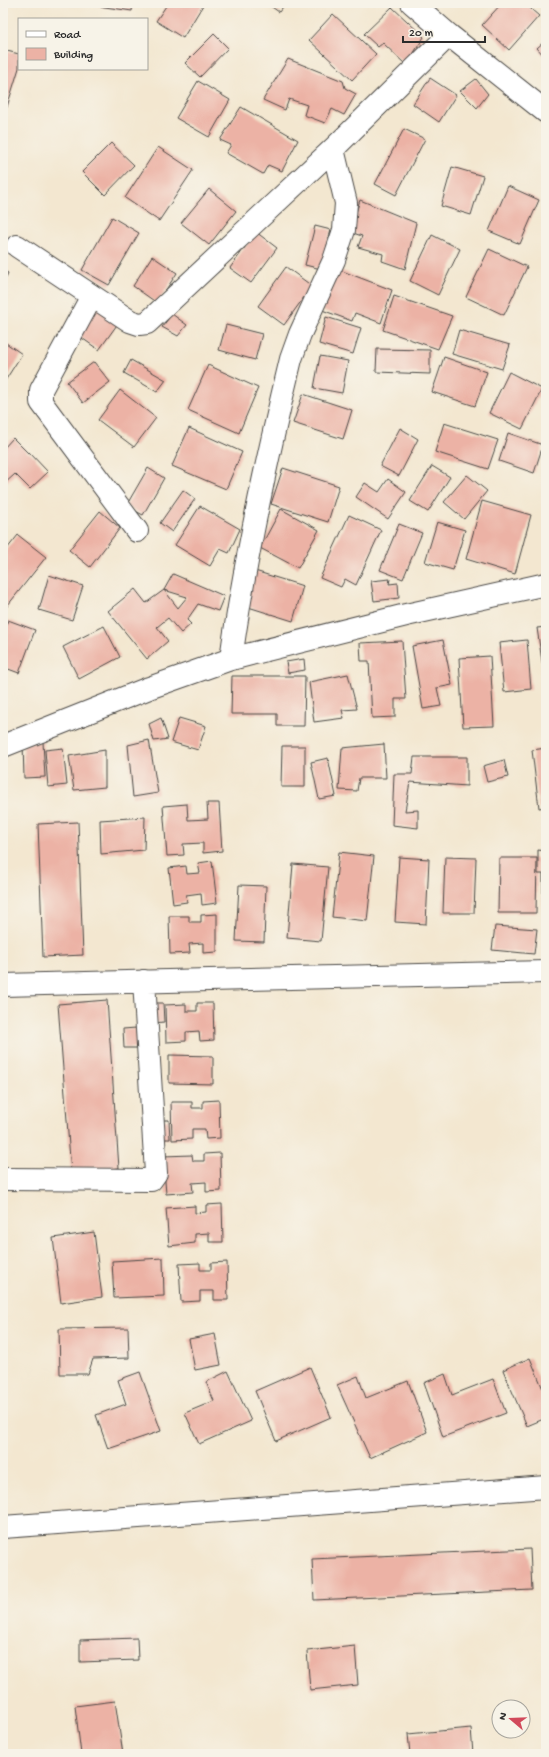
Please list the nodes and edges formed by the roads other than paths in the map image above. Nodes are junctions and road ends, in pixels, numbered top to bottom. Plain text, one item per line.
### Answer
1 (412, 3) edge
2 (449, 35) junction
3 (546, 112) edge
4 (333, 149) junction
5 (17, 246) dead end
6 (92, 296) junction
7 (138, 531) dead end
8 (546, 584) edge
9 (231, 659) junction
10 (3, 746) edge
11 (546, 972) edge
12 (144, 981) junction
13 (3, 985) edge
14 (3, 1179) edge
15 (546, 1487) edge
16 (3, 1527) edge

1 - 2 street
2 - 3 street
2 - 4 street
4 - 6 street
4 - 9 street
5 - 6 street
6 - 7 street
8 - 9 street
9 - 10 street
11 - 12 street
12 - 13 street
12 - 14 street
15 - 16 street

